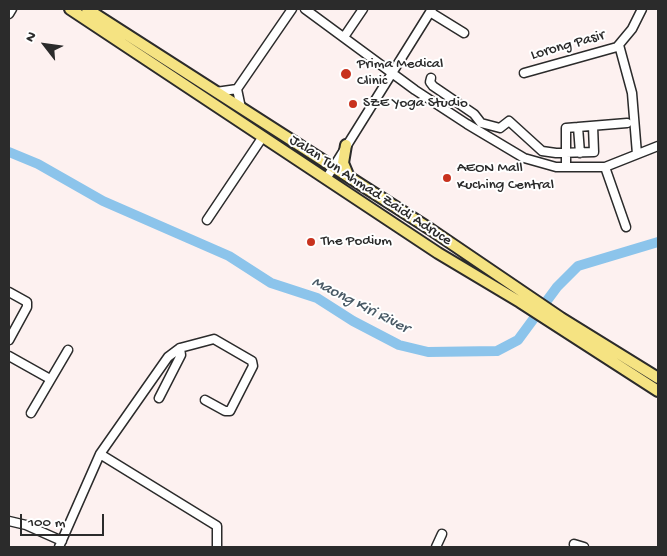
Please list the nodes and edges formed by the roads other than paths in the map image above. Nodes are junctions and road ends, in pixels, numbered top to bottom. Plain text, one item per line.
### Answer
1 (12, 9) edge
2 (70, 9) edge
3 (88, 9) edge
4 (292, 9) edge
5 (305, 9) edge
6 (363, 9) edge
7 (642, 9) edge
8 (431, 10) edge
9 (9, 14) edge
10 (464, 32) dead end
11 (344, 37) junction
12 (619, 45) junction
13 (392, 73) junction
14 (524, 73) dead end
15 (431, 78) dead end
16 (237, 89) junction
17 (216, 92) junction
18 (241, 108) junction
19 (474, 114) junction
20 (627, 123) dead end
21 (467, 124) junction
22 (593, 126) junction
23 (578, 127) junction
24 (262, 138) junction
25 (658, 146) edge
26 (344, 149) junction
27 (566, 153) junction
28 (580, 153) junction
29 (637, 154) junction
30 (321, 159) junction
31 (333, 167) junction
32 (566, 167) junction
33 (605, 167) junction
34 (348, 176) junction
35 (326, 179) junction
36 (207, 220) dead end
37 (626, 227) dead end
38 (9, 292) edge
39 (522, 298) junction
40 (559, 322) junction
41 (9, 340) edge
42 (180, 348) junction
43 (68, 350) dead end
44 (9, 356) edge
45 (658, 378) edge
46 (50, 380) junction
47 (658, 391) edge
48 (158, 398) dead end
49 (205, 400) dead end
50 (31, 413) dead end
51 (100, 454) junction
52 (9, 521) edge
53 (442, 534) dead end
54 (61, 544) edge
55 (574, 544) dead end
56 (217, 547) edge
57 (436, 547) edge
58 (584, 547) edge

1 - 9 street
2 - 24 main road, Jalan Tun Ahmad Zaidi Adruce
3 - 17 main road, Jalan Tun Ahmad Zaidi Adruce
4 - 16 street
5 - 11 street
6 - 11 street
7 - 12 street, Lorong Pasir
8 - 10 street
8 - 13 street
11 - 13 street
12 - 14 street, Lorong Pasir
12 - 29 street, Lorong Pasir
13 - 21 street
13 - 26 street
15 - 19 street
16 - 17 street
16 - 18 street
17 - 18 main road, Jalan Tun Ahmad Zaidi Adruce
18 - 30 main road, Jalan Tun Ahmad Zaidi Adruce
19 - 21 street
19 - 27 street
20 - 22 street
21 - 32 street
22 - 23 street
22 - 28 street
23 - 27 street
23 - 28 street
24 - 35 main road, Jalan Tun Ahmad Zaidi Adruce
24 - 36 street
25 - 29 street
26 - 30 main road
26 - 31 street
26 - 34 main road
27 - 28 street
27 - 32 street
29 - 33 street
30 - 31 main road, Jalan Tun Ahmad Zaidi Adruce
31 - 34 main road, Jalan Tun Ahmad Zaidi Adruce
31 - 35 street
32 - 33 street
33 - 37 street
34 - 39 main road, Jalan Tun Ahmad Zaidi Adruce
35 - 39 main road, Jalan Tun Ahmad Zaidi Adruce
38 - 41 street
39 - 40 main road, Jalan Tun Ahmad Zaidi Adruce
40 - 45 main road, Jalan Tun Ahmad Zaidi Adruce
40 - 47 main road, Jalan Tun Ahmad Zaidi Adruce
42 - 48 street
42 - 49 street
42 - 51 street
43 - 46 street
44 - 46 street
46 - 50 street
51 - 54 street
51 - 56 street
52 - 54 street
53 - 57 street
55 - 58 street

